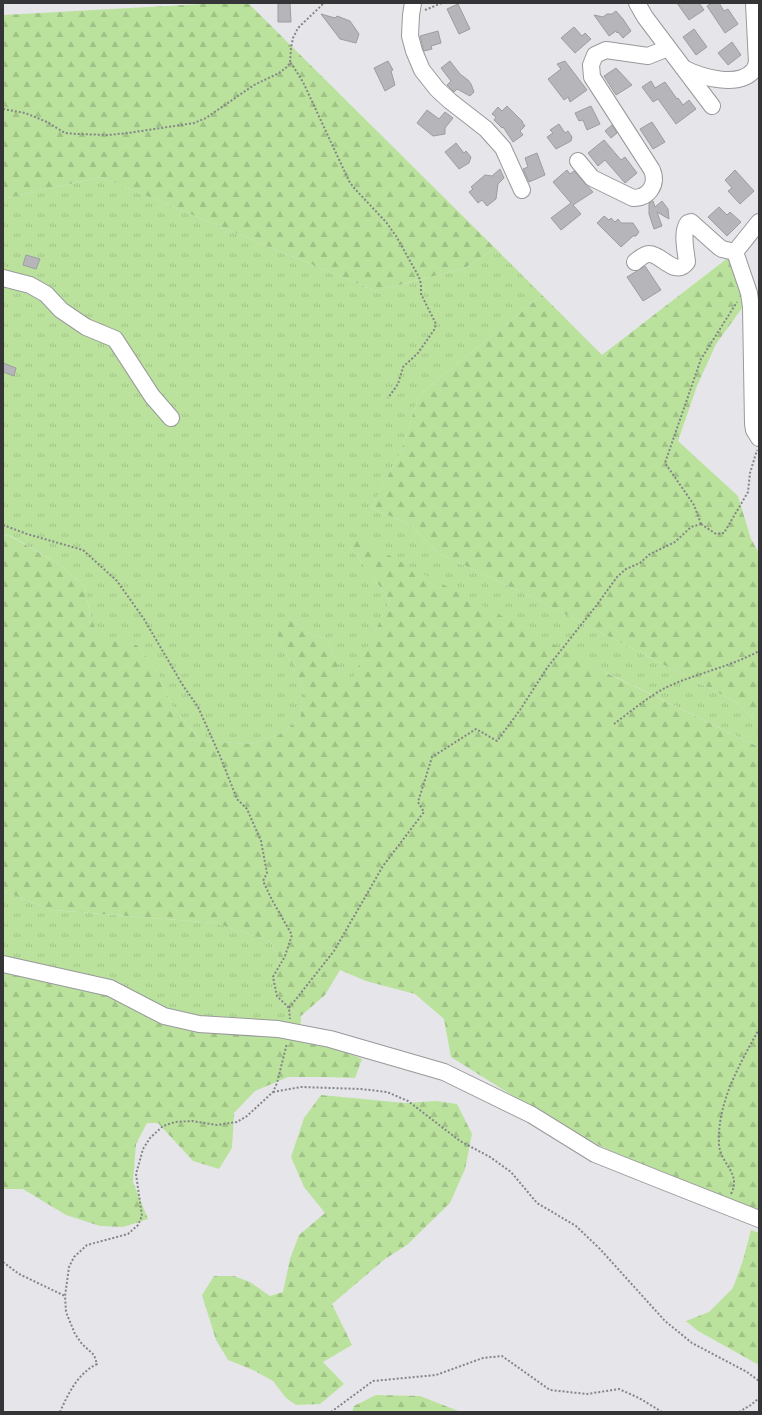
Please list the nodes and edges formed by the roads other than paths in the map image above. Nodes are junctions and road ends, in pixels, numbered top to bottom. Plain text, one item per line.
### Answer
1 (637, 3) edge
2 (754, 3) edge
3 (412, 9) edge
4 (668, 48) junction
5 (685, 69) junction
6 (712, 106) dead end
7 (578, 161) dead end
8 (522, 190) dead end
9 (759, 222) edge
10 (735, 252) junction
11 (635, 262) dead end
12 (3, 278) edge
13 (172, 418) dead end
14 (759, 438) edge
15 (3, 964) edge
16 (759, 1219) edge

1 - 4 street
2 - 5 street
3 - 8 street
4 - 5 street
4 - 7 street
5 - 6 street
9 - 10 street
10 - 11 street
10 - 14 street
12 - 13 street
15 - 16 street

